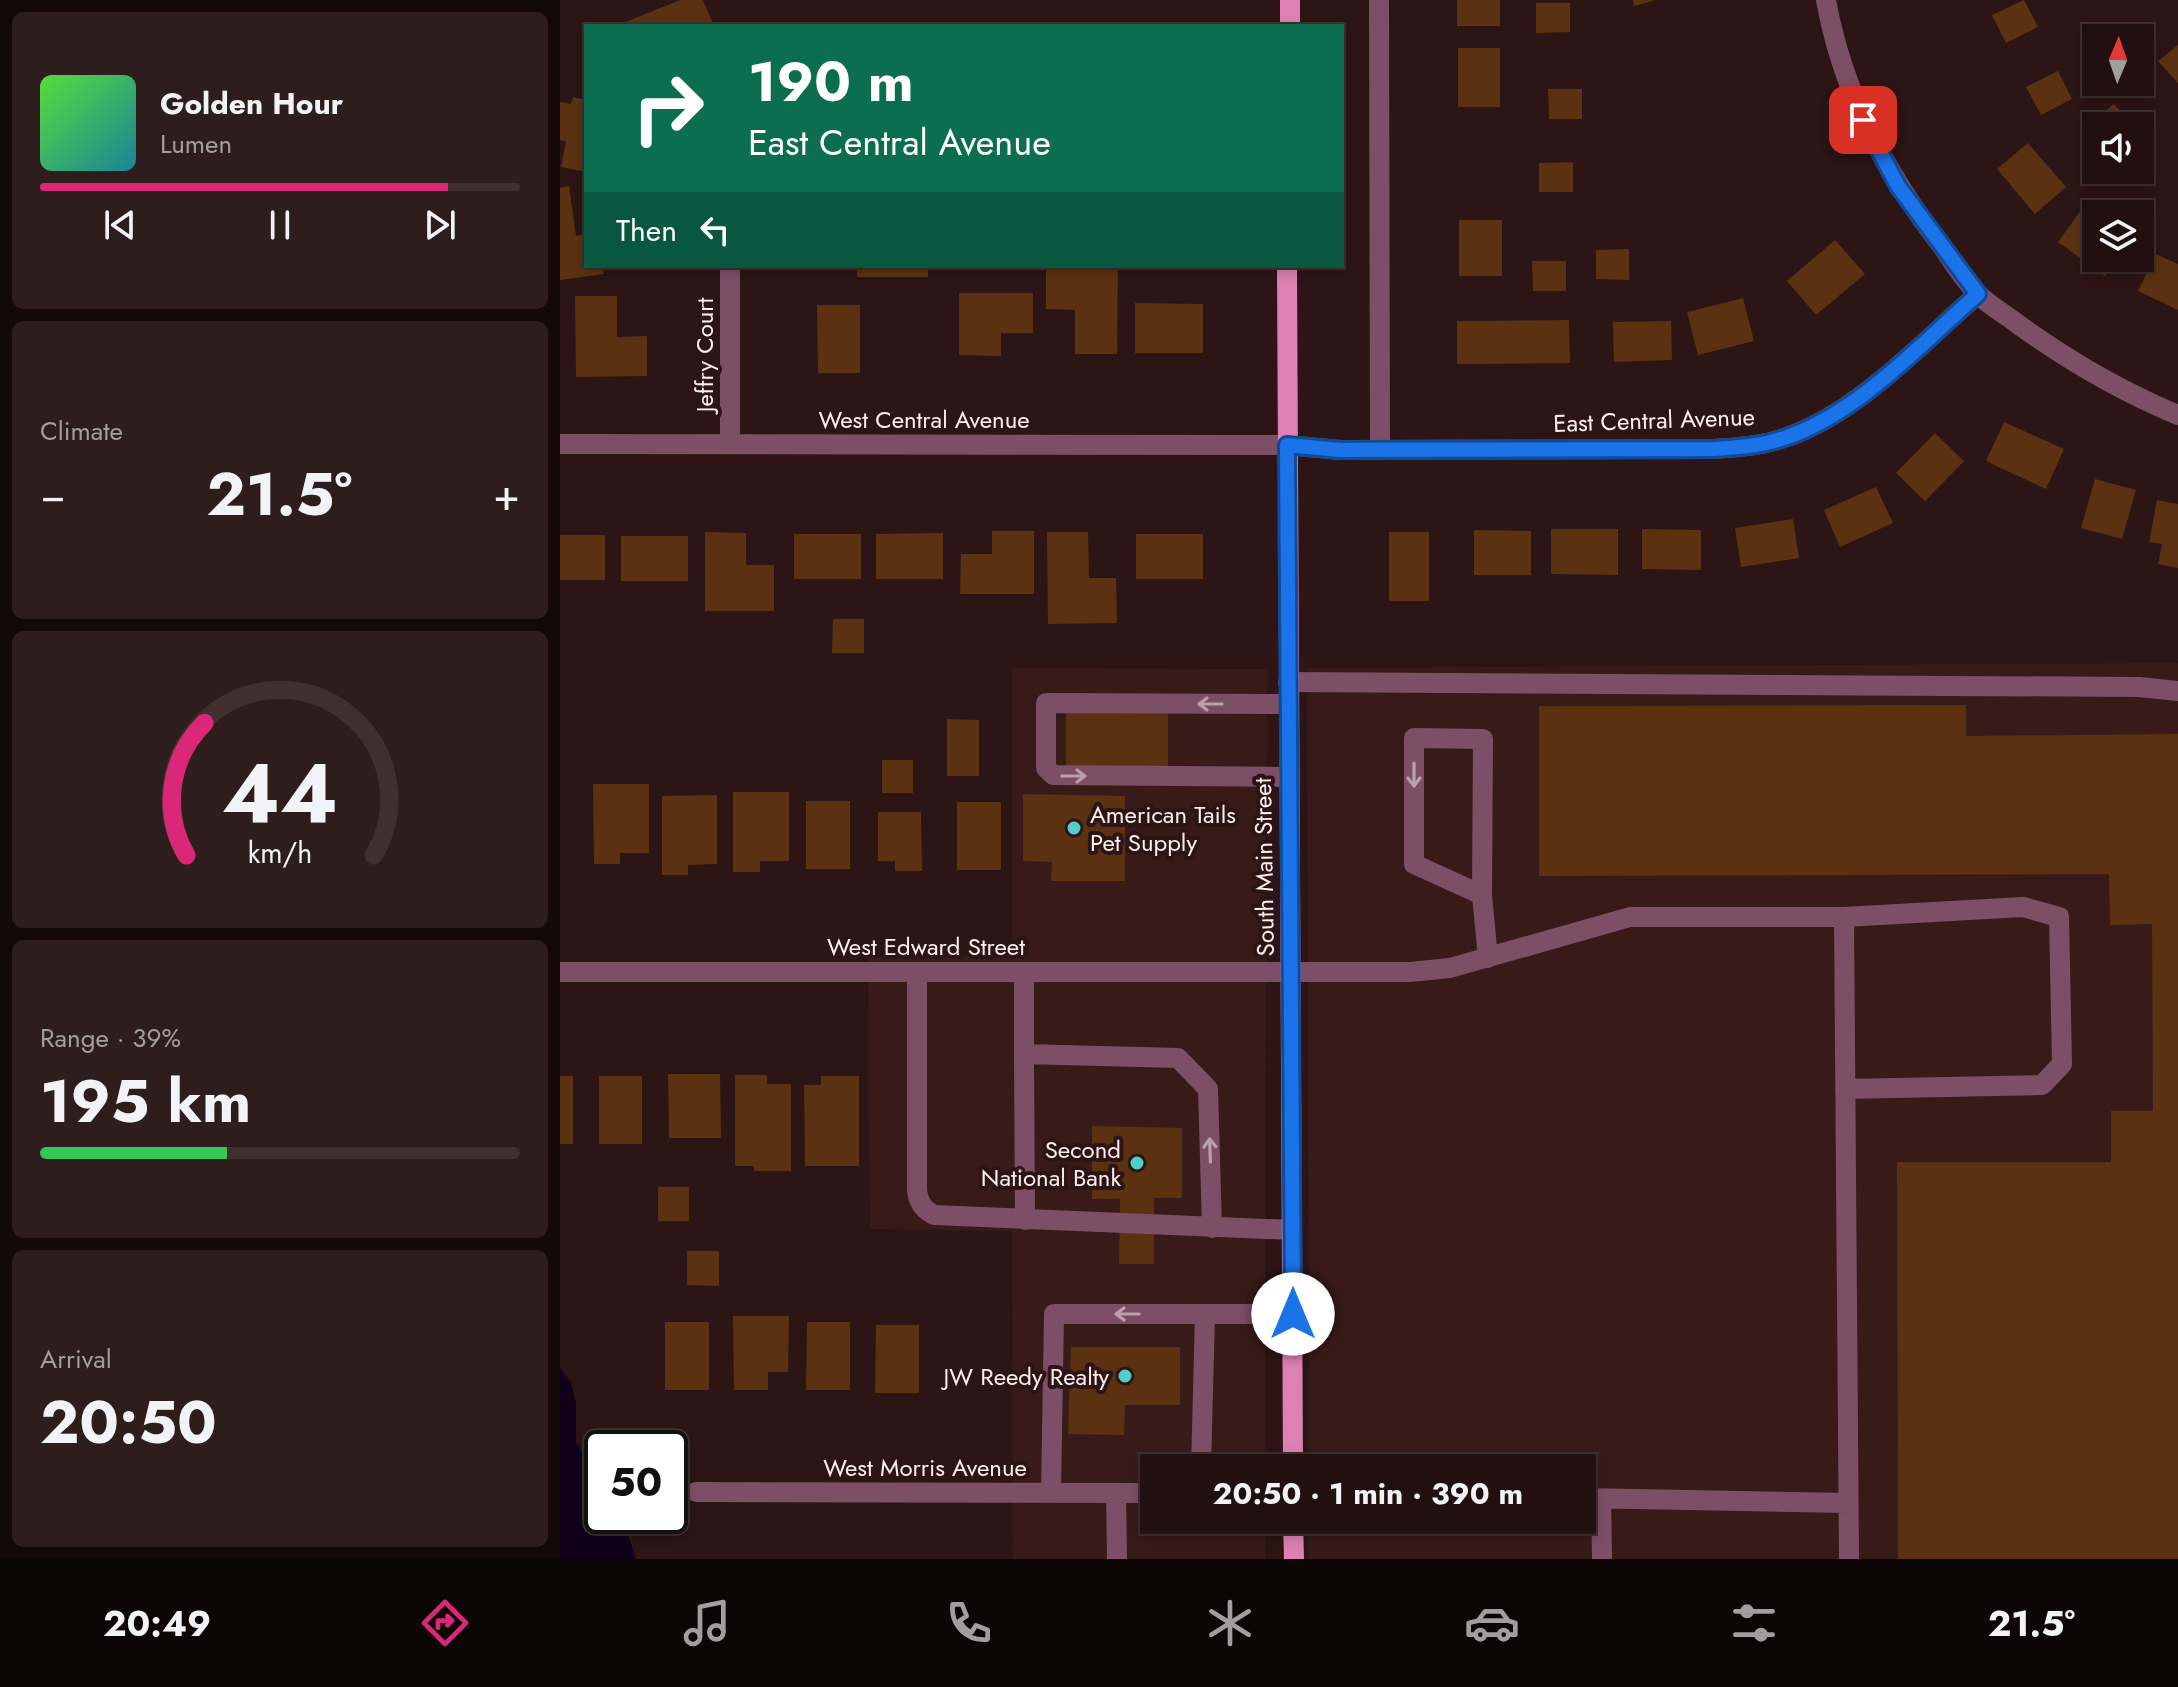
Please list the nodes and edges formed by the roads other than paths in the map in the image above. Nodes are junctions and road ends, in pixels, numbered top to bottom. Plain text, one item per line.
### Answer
1 (1290, 0) edge
2 (1379, 0) edge
3 (1826, 0) edge
4 (1290, 24) edge
5 (730, 268) edge
6 (1287, 268) edge
7 (1978, 294) junction
8 (2178, 415) edge
9 (560, 444) edge
10 (730, 444) junction
11 (1287, 445) junction
12 (1380, 449) junction
13 (1288, 682) junction
14 (2178, 691) edge
15 (1288, 704) junction
16 (1289, 777) junction
17 (1482, 895) junction
18 (1844, 917) junction
19 (1488, 958) junction
20 (560, 972) edge
21 (917, 972) junction
22 (1024, 972) junction
23 (1291, 972) junction
24 (1024, 1054) junction
25 (1845, 1089) junction
26 (1025, 1220) junction
27 (1212, 1228) junction
28 (1292, 1230) junction
29 (1205, 1314) junction
30 (1293, 1314) junction
31 (1201, 1454) edge
32 (1293, 1454) edge
33 (696, 1492) dead end
34 (1051, 1493) junction
35 (1116, 1493) junction
36 (1140, 1493) edge
37 (1596, 1498) edge
38 (1848, 1503) junction
39 (1596, 1522) edge
40 (1293, 1534) edge
41 (1117, 1559) edge
42 (1294, 1559) edge
43 (1602, 1559) edge
44 (1849, 1559) edge

1 - 4 main road
2 - 12 street
3 - 7 street
5 - 10 street, Jeffry Court
6 - 11 main road, South Main Street
7 - 8 street
7 - 12 street, East Central Avenue
9 - 10 street, West Central Avenue
10 - 11 street, West Central Avenue
11 - 12 street, East Central Avenue
11 - 13 main road, South Main Street
13 - 14 street
13 - 15 main road, South Main Street
15 - 16 main road, South Main Street
15 -> 16 street
16 - 23 main road, South Main Street
17 -> 17 street
17 - 19 street
18 - 19 street, West Edward Street
18 - 25 street
18 - 25 street, West Edward Street
19 - 23 street, West Edward Street
20 - 21 street, West Edward Street
21 - 22 street, West Edward Street
21 - 26 street
22 - 23 street, West Edward Street
22 - 24 street
23 - 28 main road, South Main Street
24 - 26 street
27 -> 24 street
25 - 38 street
26 - 27 street
27 - 28 street
28 - 30 main road, South Main Street
29 - 30 street
29 - 31 street
29 -> 34 street
30 - 32 main road, South Main Street
33 - 34 street, West Morris Avenue
34 - 35 street, West Morris Avenue
35 - 36 street, West Morris Avenue
35 - 41 street
37 - 38 street
38 - 44 street
39 - 43 street
40 - 42 main road

